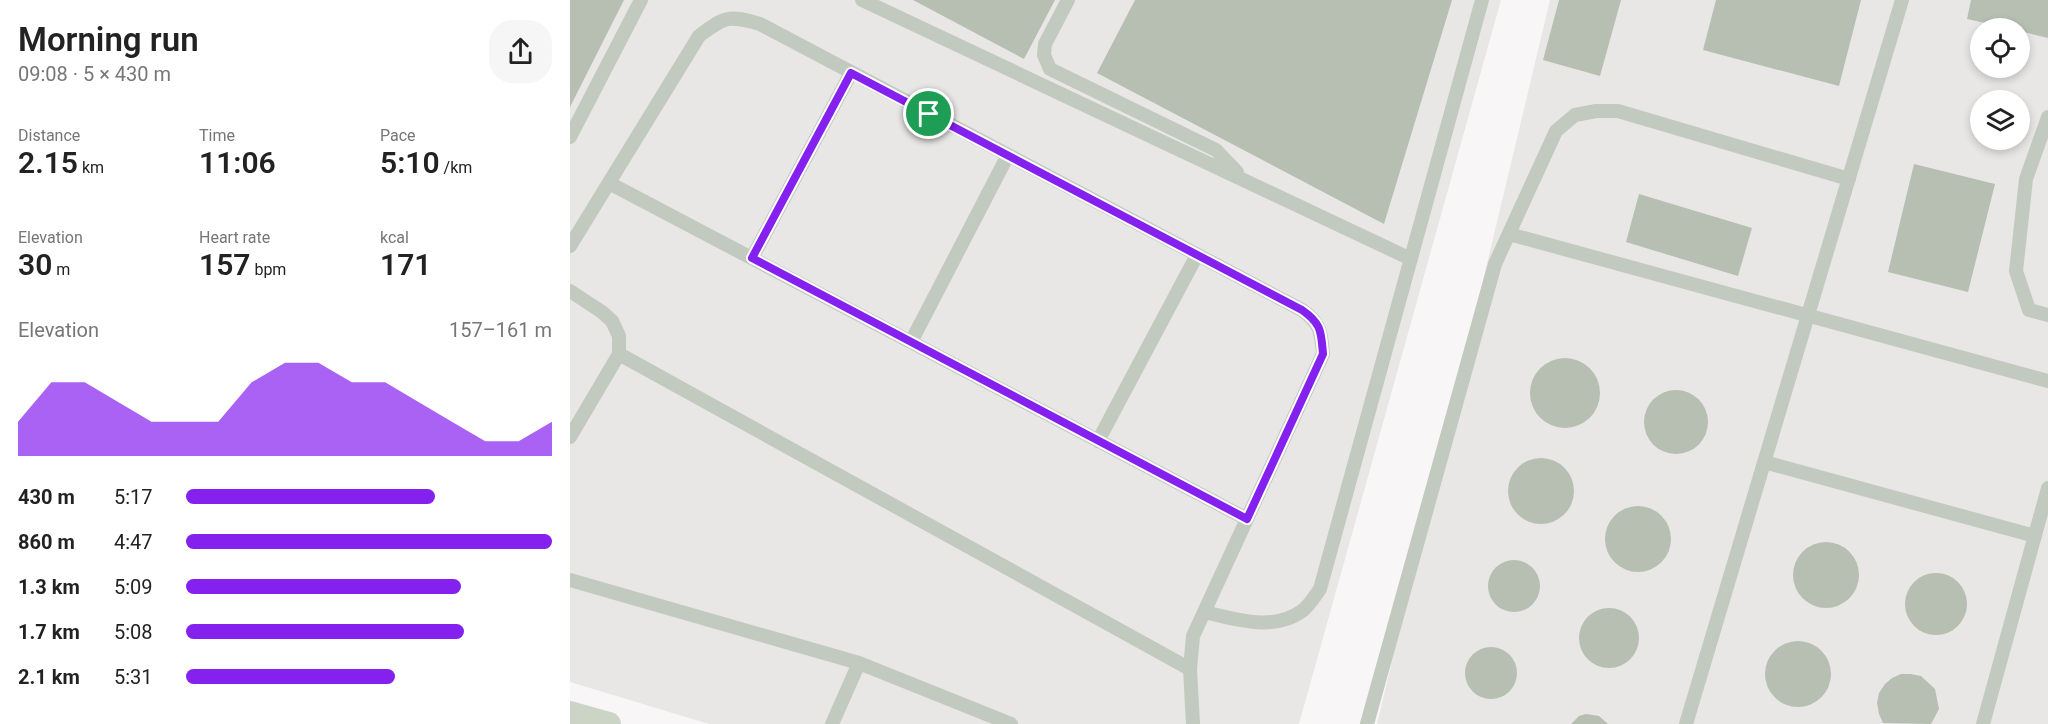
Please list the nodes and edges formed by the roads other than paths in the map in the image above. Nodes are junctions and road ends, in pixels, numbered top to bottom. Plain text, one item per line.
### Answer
1 (641, 0) edge
2 (862, 0) edge
3 (1068, 0) edge
4 (1482, 0) edge
5 (1902, 0) edge
6 (851, 73) junction
7 (2048, 117) edge
8 (570, 137) edge
9 (1008, 155) junction
10 (1244, 178) junction
11 (1849, 179) junction
12 (609, 183) junction
13 (1509, 234) junction
14 (570, 246) edge
15 (1197, 255) junction
16 (752, 258) junction
17 (1411, 259) junction
18 (570, 291) edge
19 (2048, 315) edge
20 (1808, 316) junction
21 (912, 342) junction
22 (619, 354) junction
23 (2048, 381) edge
24 (570, 437) edge
25 (1098, 441) junction
26 (1764, 462) junction
27 (2048, 488) edge
28 (1247, 519) junction
29 (2035, 536) junction
30 (570, 580) edge
31 (1204, 612) junction
32 (859, 663) junction
33 (1190, 669) junction
34 (831, 724) edge
35 (1011, 724) edge
36 (1193, 724) edge
37 (1367, 724) edge
38 (1686, 724) edge
39 (1983, 724) edge

1 - 8 lane
2 - 10 lane
3 - 10 lane
4 - 17 lane
5 - 11 lane
6 - 9 lane
6 - 12 lane
6 - 16 lane
7 - 19 lane
9 - 15 lane
9 - 21 lane
10 - 17 lane
11 - 13 lane
11 - 20 lane
12 - 14 lane
12 - 16 lane
13 - 20 lane
13 - 37 lane
15 - 25 lane
15 - 28 lane
16 - 21 lane
17 - 31 lane
18 - 22 lane
20 - 23 lane
20 - 26 lane
21 - 25 lane
22 - 24 lane
22 - 33 lane
25 - 28 lane
26 - 29 lane
26 - 38 lane
27 - 29 lane
28 - 31 lane
29 - 39 lane
30 - 32 lane
31 - 33 lane
32 - 34 lane
32 - 35 lane
33 - 36 lane

